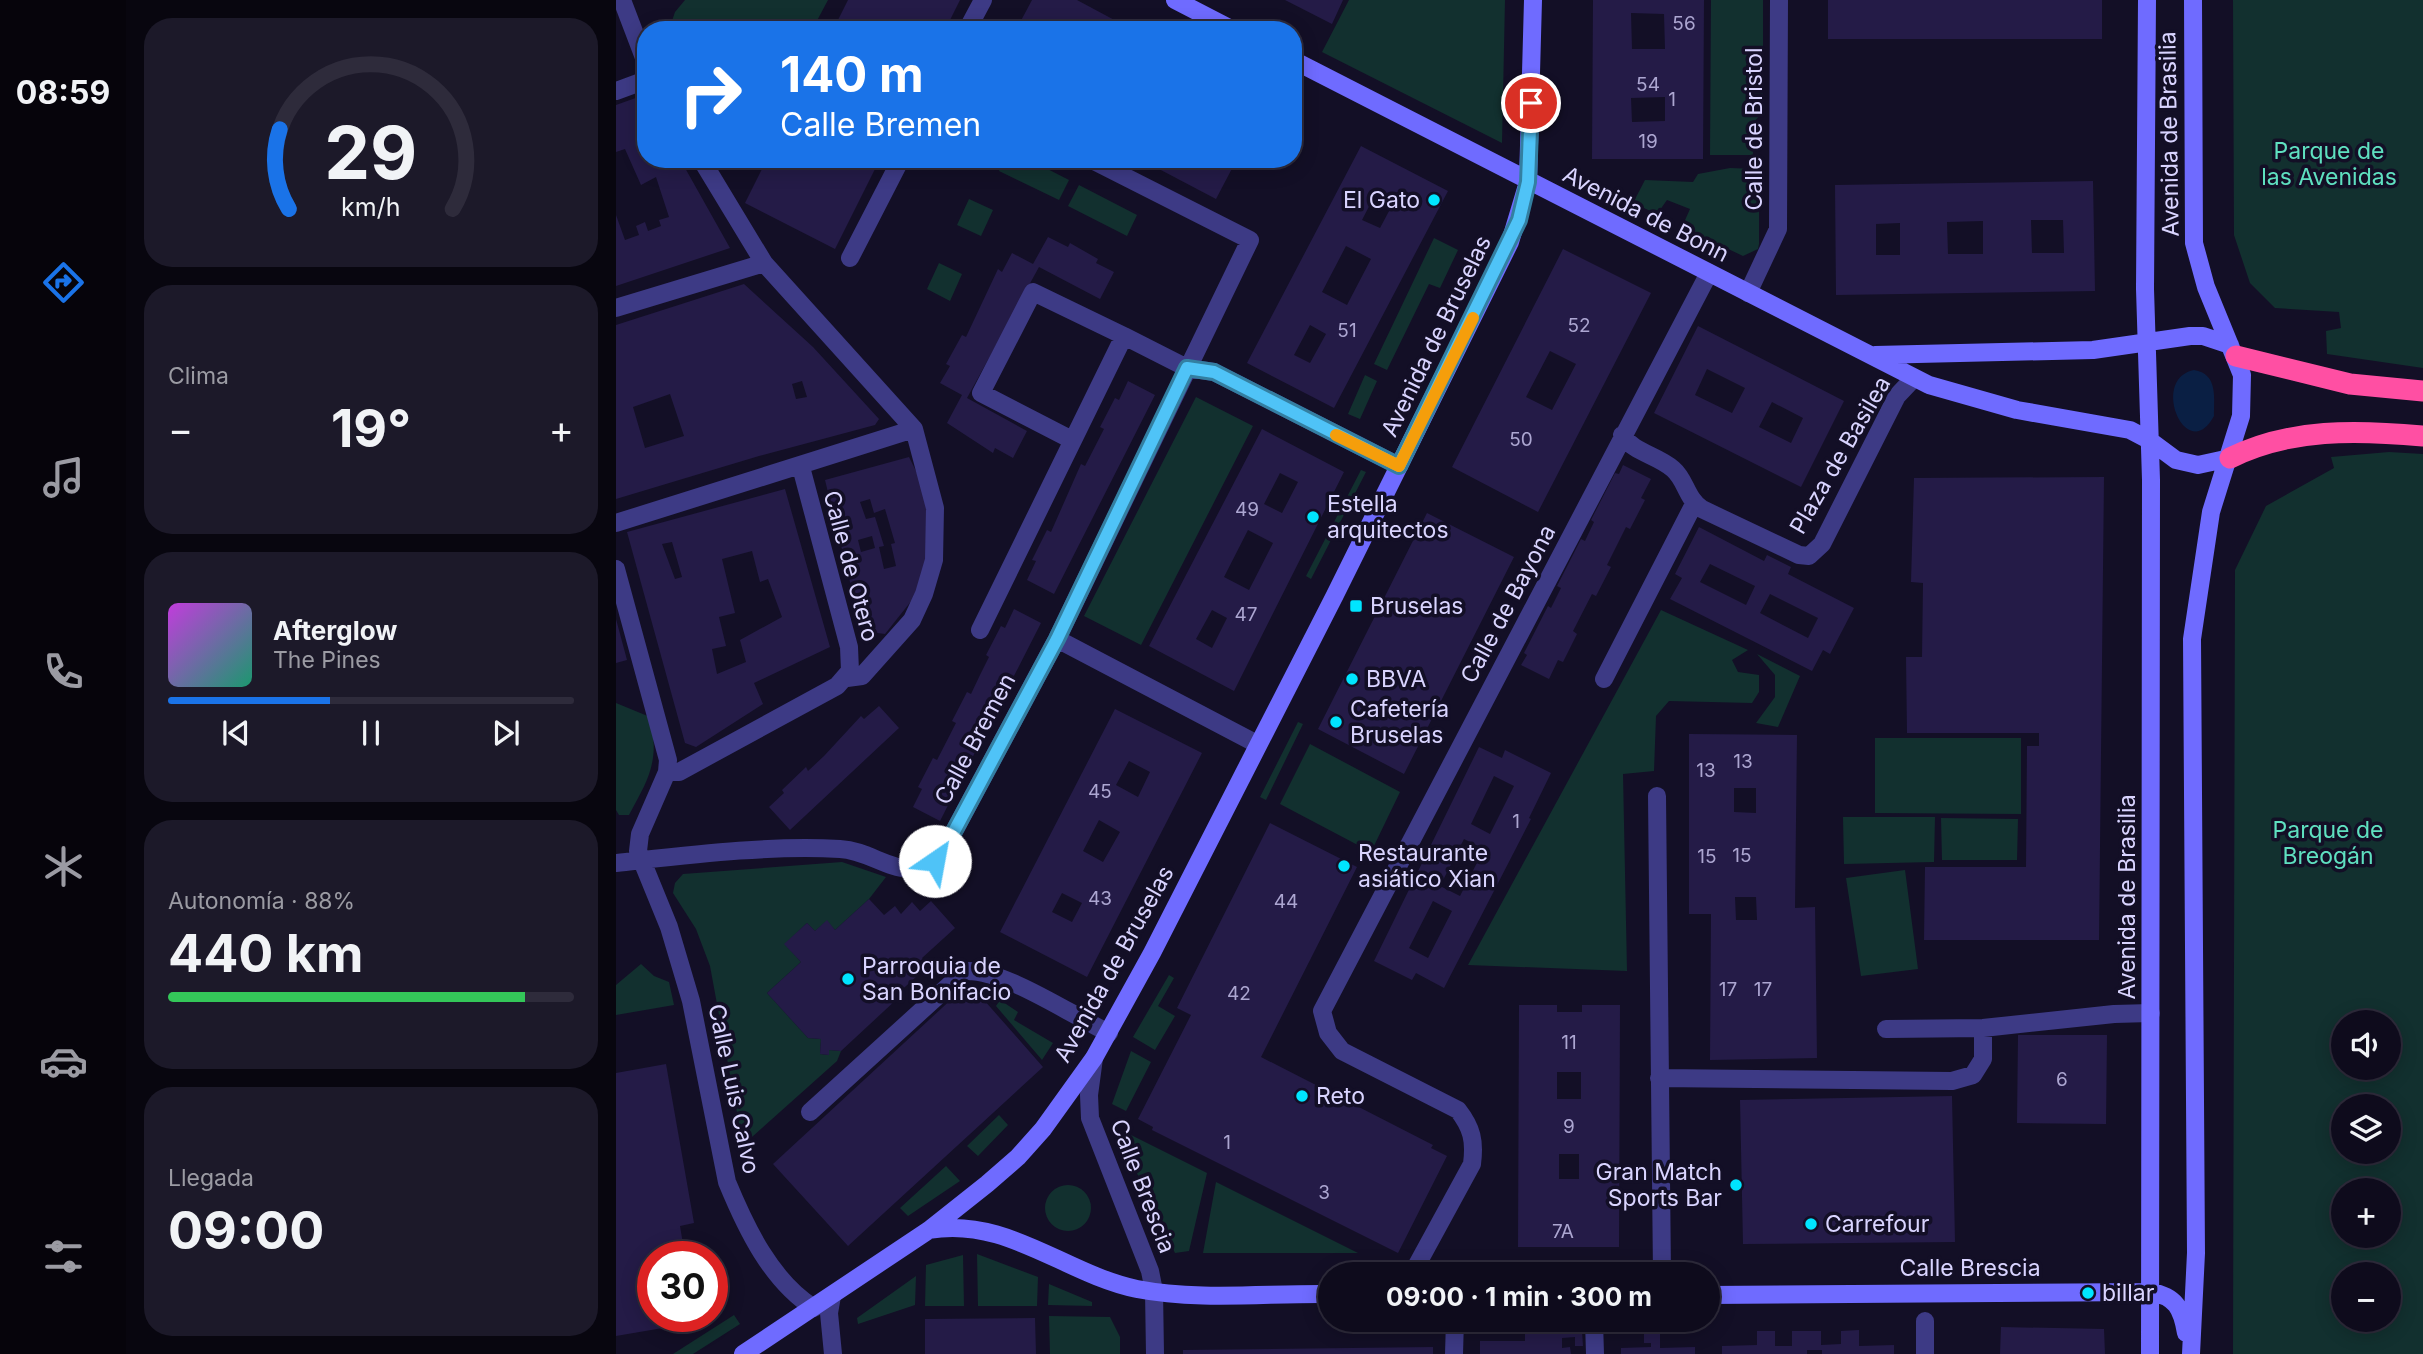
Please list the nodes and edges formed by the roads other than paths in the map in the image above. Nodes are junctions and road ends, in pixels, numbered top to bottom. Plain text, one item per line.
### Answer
1 (622, 0) edge
2 (983, 0) edge
3 (1175, 0) edge
4 (1533, 0) edge
5 (1779, 0) edge
6 (2147, 0) edge
7 (2193, 0) edge
8 (972, 21) edge
9 (1216, 21) edge
10 (637, 39) edge
11 (1302, 65) edge
12 (637, 83) edge
13 (616, 91) edge
14 (706, 168) edge
15 (896, 168) edge
16 (1108, 168) edge
17 (1528, 182) junction
18 (850, 258) dead end
19 (764, 263) junction
20 (1709, 273) junction
21 (1748, 293) junction
22 (616, 308) edge
23 (1124, 336) junction
24 (2147, 343) junction
25 (2233, 351) junction
26 (1864, 353) junction
27 (1187, 368) junction
28 (1914, 378) junction
29 (2423, 391) edge
30 (914, 429) junction
31 (1622, 436) junction
32 (2423, 436) edge
33 (1072, 440) junction
34 (2149, 440) junction
35 (2230, 458) junction
36 (1399, 466) junction
37 (801, 467) junction
38 (1694, 504) junction
39 (616, 523) edge
40 (616, 569) edge
41 (979, 630) dead end
42 (1057, 639) junction
43 (847, 678) junction
44 (1604, 679) dead end
45 (1257, 744) junction
46 (667, 772) junction
47 (1657, 796) dead end
48 (640, 860) junction
49 (616, 863) edge
50 (2151, 1013) junction
51 (1983, 1028) junction
52 (1886, 1029) dead end
53 (1109, 1033) junction
54 (1094, 1058) junction
55 (1659, 1078) junction
56 (810, 1112) dead end
57 (929, 1230) junction
58 (1419, 1262) edge
59 (1662, 1262) edge
60 (1154, 1291) junction
61 (2150, 1292) junction
62 (1318, 1294) edge
63 (1720, 1295) edge
64 (832, 1296) junction
65 (814, 1308) junction
66 (1925, 1321) dead end
67 (1455, 1332) edge
68 (1594, 1332) edge
69 (743, 1354) edge
70 (833, 1354) edge
71 (1155, 1354) edge
72 (1454, 1354) edge
73 (1595, 1354) edge
74 (1925, 1354) edge
75 (2150, 1354) edge
76 (2190, 1354) edge

1 - 10 street
2 - 8 street
3 - 9 street
4 - 17 street, Avenida de Bruselas
5 - 21 street, Calle de Bristol
6 - 24 street, Avenida de Brasilia
7 - 25 street, Avenida de Brasilia
11 - 17 street, Avenida de Bonn
12 - 13 street
14 - 19 street
15 - 18 street
16 - 27 street, Calle Bremen
17 - 20 street, Avenida de Bonn
17 - 36 street, Avenida de Bruselas
19 - 22 street
19 - 30 street
20 - 21 street, Avenida de Bonn
20 - 31 street, Calle de Bayona
21 - 26 street, Avenida de Bonn
23 - 27 street
23 - 33 street
23 - 33 street
24 - 25 street
24 - 26 street, Avenida de Bonn
24 - 34 street
25 - 29 highway
25 - 35 street
26 - 28 street, Avenida de Bonn
27 - 36 street
27 - 42 street, Calle Bremen
28 - 34 street, Avenida de Bonn
28 - 38 street, Plaza de Basilea
30 - 37 street
30 - 43 street, Calle de Otero
31 - 38 street
31 - 58 street, Calle de Bayona
32 - 35 highway
33 - 41 street
34 - 35 street
34 - 50 street, Avenida de Brasilia
35 - 76 street
36 - 45 street, Avenida de Bruselas
37 - 39 street
37 - 43 street, Calle de Otero
38 - 44 street
40 - 46 street
42 - 45 street
42 - 48 street, Calle Bremen
43 - 46 street, Calle de Otero
45 - 53 street, Avenida de Bruselas
46 - 48 street
47 - 55 street
48 - 49 street, Calle Bremen
48 - 65 street, Calle Luis Calvo
50 - 51 street
50 - 61 street, Avenida de Brasilia
51 - 52 street
51 - 55 street
53 - 54 street, Avenida de Bruselas
53 - 56 street
54 - 57 street, Avenida de Bruselas
54 - 60 street, Calle Brescia
55 - 59 street
57 - 60 street, Calle Brescia
57 - 64 street, Avenida de Bruselas
60 - 62 street, Calle Brescia
60 - 71 street
61 - 63 street, Calle Brescia
61 - 75 street, Avenida de Brasilia
61 - 76 street, Calle Brescia
64 - 65 street, Avenida de Bruselas
64 - 70 street
65 - 69 street, Avenida de Bruselas
66 - 74 street
67 - 72 street
68 - 73 street

